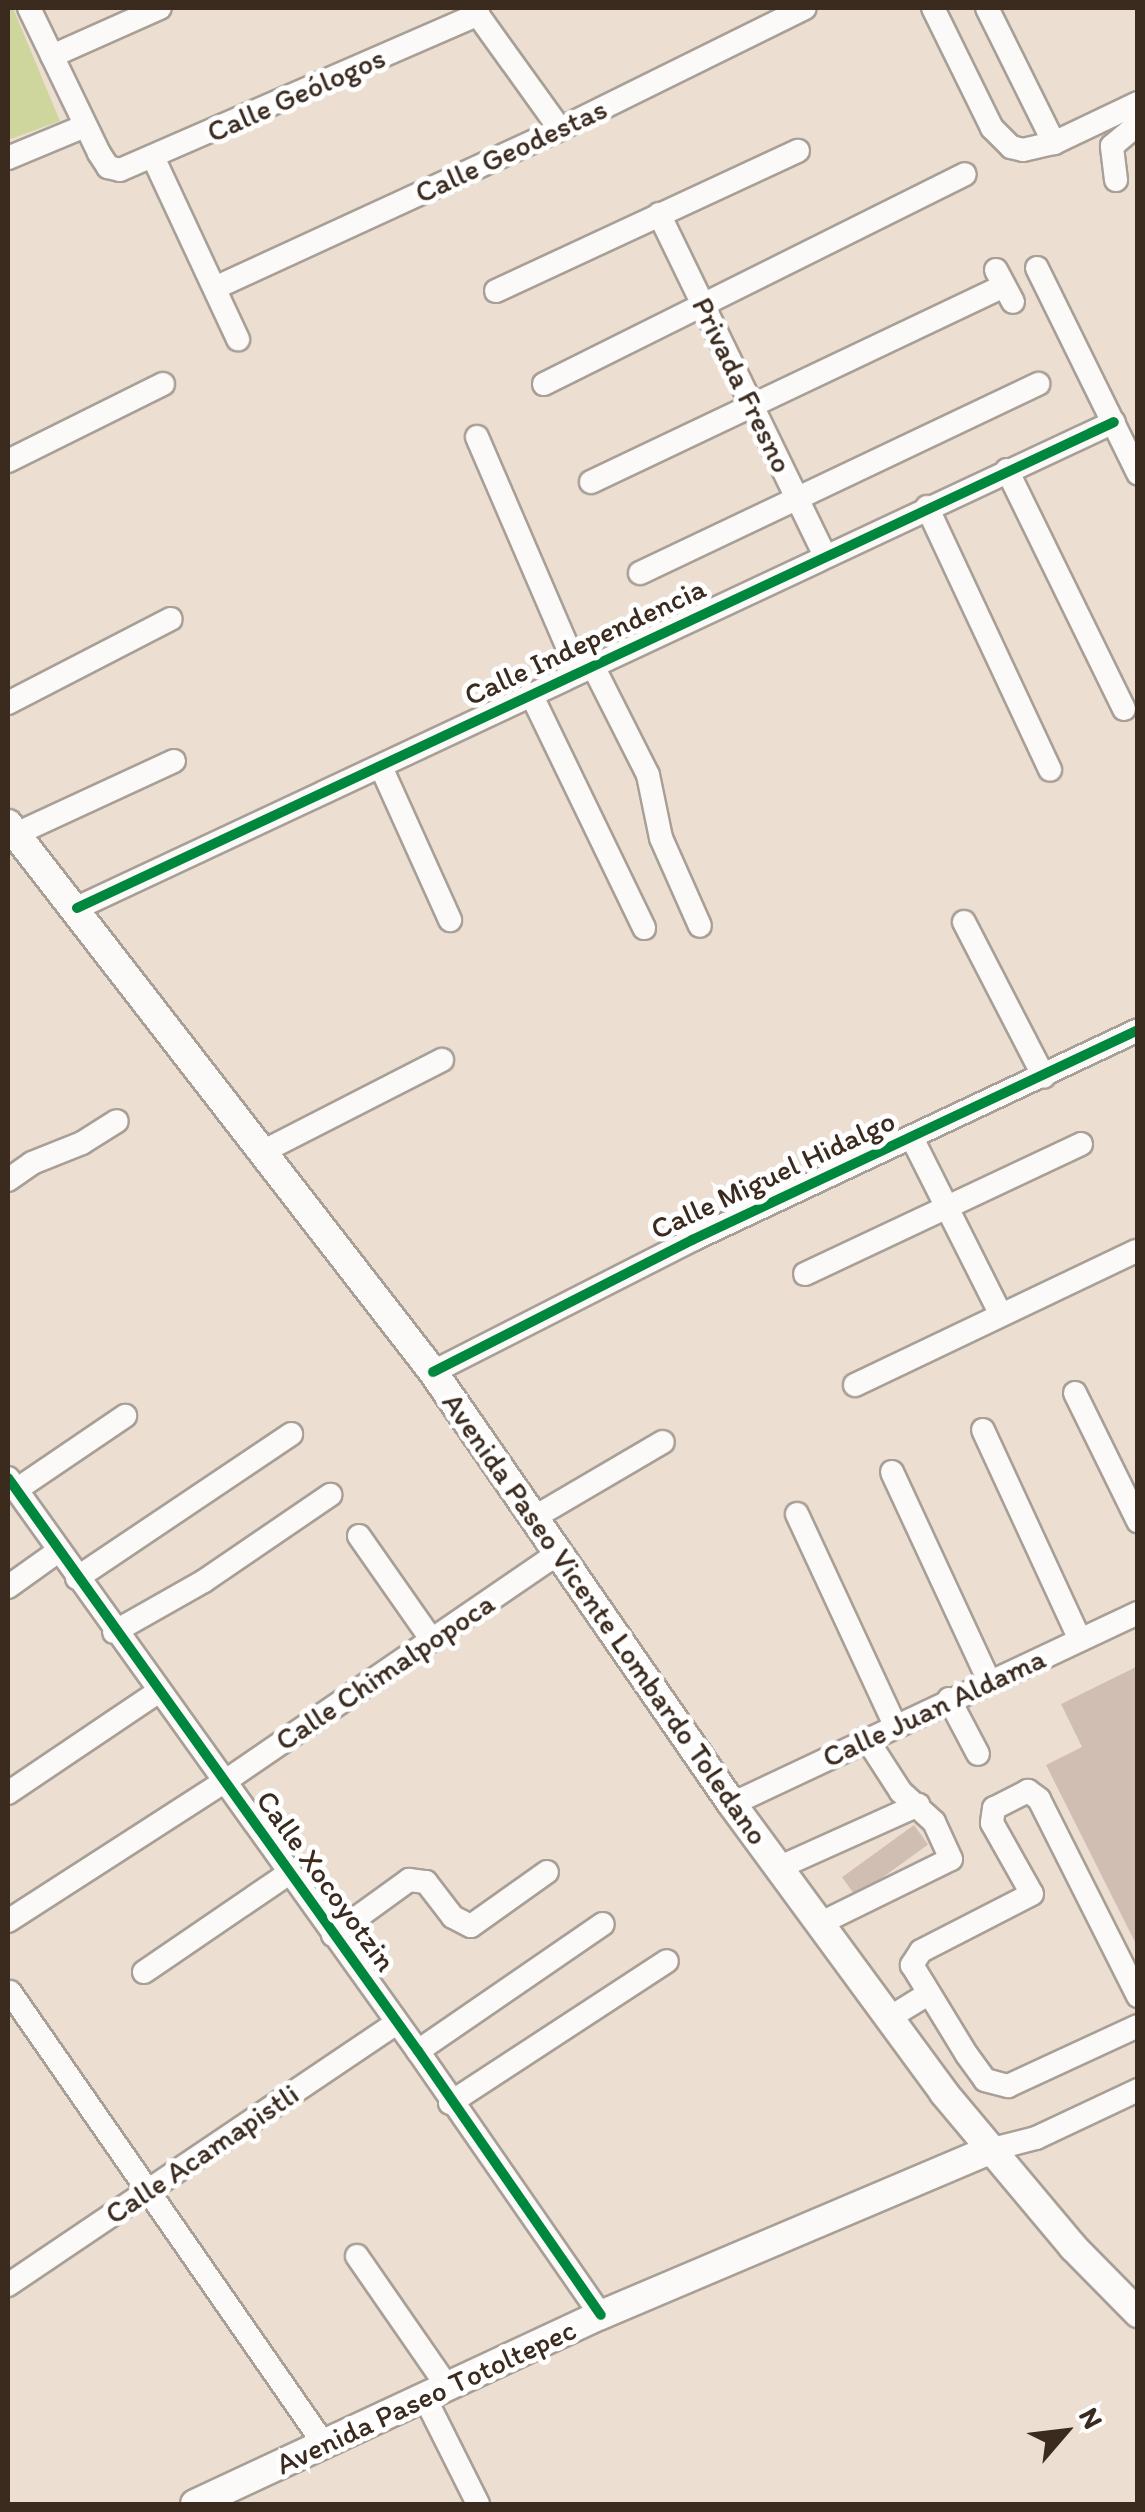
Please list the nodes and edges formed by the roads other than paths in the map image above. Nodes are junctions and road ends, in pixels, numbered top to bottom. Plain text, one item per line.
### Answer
1 (29, 8) edge
2 (160, 8) edge
3 (804, 8) edge
4 (933, 8) edge
5 (988, 8) edge
6 (476, 11) edge
7 (52, 56) junction
8 (1138, 103) edge
9 (1138, 124) edge
10 (85, 126) junction
11 (560, 129) junction
12 (1054, 143) junction
13 (788, 155) dead end
14 (8, 158) edge
15 (154, 159) junction
16 (965, 174) dead end
17 (1116, 180) dead end
18 (659, 214) junction
19 (1037, 268) dead end
20 (1004, 286) dead end
21 (215, 288) junction
22 (496, 291) dead end
23 (704, 304) junction
24 (238, 339) dead end
25 (164, 384) dead end
26 (1038, 384) dead end
27 (544, 385) dead end
28 (750, 404) junction
29 (1114, 422) junction
30 (477, 438) dead end
31 (579, 460) dead end
32 (8, 462) edge
33 (1007, 470) junction
34 (1138, 473) edge
35 (798, 500) junction
36 (927, 507) junction
37 (825, 556) junction
38 (640, 573) dead end
39 (171, 619) dead end
40 (586, 669) junction
41 (531, 694) junction
42 (8, 703) edge
43 (1124, 709) dead end
44 (174, 761) dead end
45 (381, 767) junction
46 (1050, 770) dead end
47 (12, 829) edge
48 (78, 908) junction
49 (450, 920) dead end
50 (964, 922) dead end
51 (700, 926) dead end
52 (644, 928) dead end
53 (1135, 1037) edge
54 (442, 1060) dead end
55 (1044, 1077) junction
56 (117, 1121) dead end
57 (912, 1138) junction
58 (1081, 1144) dead end
59 (264, 1151) junction
60 (8, 1180) edge
61 (946, 1207) junction
62 (1136, 1251) edge
63 (806, 1274) dead end
64 (1000, 1313) junction
65 (433, 1372) junction
66 (855, 1385) dead end
67 (1075, 1393) dead end
68 (125, 1416) dead end
69 (983, 1430) dead end
70 (291, 1434) dead end
71 (663, 1442) dead end
72 (892, 1472) dead end
73 (12, 1484) edge
74 (330, 1494) dead end
75 (798, 1514) dead end
76 (535, 1517) junction
77 (1138, 1520) edge
78 (359, 1536) dead end
79 (58, 1552) junction
80 (560, 1552) junction
81 (77, 1578) junction
82 (8, 1586) edge
83 (1138, 1613) edge
84 (114, 1632) junction
85 (431, 1640) junction
86 (1080, 1640) junction
87 (988, 1681) junction
88 (158, 1692) junction
89 (950, 1699) junction
90 (895, 1724) junction
91 (866, 1738) junction
92 (978, 1754) dead end
93 (224, 1782) junction
94 (8, 1793) edge
95 (732, 1804) junction
96 (918, 1805) junction
97 (778, 1868) junction
98 (547, 1872) dead end
99 (289, 1873) junction
100 (8, 1921) edge
101 (603, 1924) dead end
102 (819, 1924) junction
103 (333, 1934) junction
104 (668, 1961) dead end
105 (144, 1972) dead end
106 (1136, 1990) edge
107 (10, 1992) dead end
108 (932, 2000) junction
109 (397, 2024) junction
110 (894, 2025) junction
111 (1138, 2026) edge
112 (418, 2051) junction
113 (1138, 2090) edge
114 (450, 2103) junction
115 (988, 2150) junction
116 (150, 2189) junction
117 (358, 2256) dead end
118 (8, 2285) edge
119 (1138, 2313) edge
120 (601, 2316) junction
121 (436, 2391) junction
122 (324, 2444) junction
123 (201, 2503) edge
124 (478, 2504) edge

1 - 7 street
2 - 7 street
3 - 11 street, Calle Geodestas
4 - 12 street
5 - 12 street
6 - 11 street
6 - 15 street, Calle Geólogos
7 - 10 street
8 - 12 street
9 - 17 street
10 - 14 street
10 - 15 street, Calle Geólogos
11 - 21 street, Calle Geodestas
13 - 18 street
15 - 21 street
16 - 23 street
18 - 22 street
18 - 23 street, Privada Fresno
19 - 29 street
20 - 28 street
21 - 24 street
23 - 27 street
23 - 28 street, Privada Fresno
25 - 32 street
26 - 35 street
28 - 31 street
28 - 35 street, Privada Fresno
29 - 33 street, Calle Independencia
29 - 34 street
30 - 40 street
33 - 36 street, Calle Independencia
33 - 43 street
35 - 37 street, Privada Fresno
35 - 38 street
36 - 37 street, Calle Independencia
36 - 46 street
37 - 40 street, Calle Independencia
39 - 42 street
40 - 41 street, Calle Independencia
40 - 51 street
41 - 45 street, Calle Independencia
41 - 52 street
44 - 47 street
45 - 48 street, Calle Independencia
45 - 49 street
47 - 48 main road, Avenida Paseo Vicente Lombardo Toledano
48 - 59 main road, Avenida Paseo Vicente Lombardo Toledano
50 - 55 street
53 - 55 street, Calle Miguel Hidalgo
54 - 59 street
55 - 57 street, Calle Miguel Hidalgo
56 - 60 street
57 - 61 street
57 - 65 street, Calle Miguel Hidalgo
58 - 61 street
59 - 65 main road, Avenida Paseo Vicente Lombardo Toledano
61 - 63 street
61 - 64 street
62 - 64 street
64 - 66 street
65 - 76 main road, Avenida Paseo Vicente Lombardo Toledano
67 - 77 street
68 - 73 street
69 - 86 street
70 - 81 street
71 - 76 street
72 - 87 street
73 - 79 street, Calle Xocoyotzin
74 - 84 street
75 - 90 street
76 - 80 main road, Avenida Paseo Vicente Lombardo Toledano
78 - 85 street
79 - 81 street, Calle Xocoyotzin
79 - 82 street
80 - 85 street, Calle Chimalpopoca
80 - 95 main road, Avenida Paseo Vicente Lombardo Toledano
81 - 84 street, Calle Xocoyotzin
83 - 86 street, Calle Juan Aldama
84 - 88 street, Calle Xocoyotzin
85 - 93 street, Calle Chimalpopoca
86 - 87 street, Calle Juan Aldama
87 - 89 street, Calle Juan Aldama
88 - 93 street, Calle Xocoyotzin
88 - 94 street
89 - 90 street, Calle Juan Aldama
89 - 92 street
90 - 91 street, Calle Juan Aldama
91 - 95 street, Calle Juan Aldama
91 - 96 street
93 - 99 street, Calle Xocoyotzin
93 - 100 street, Calle Chimalpopoca
95 - 97 main road, Avenida Paseo Vicente Lombardo Toledano
96 - 97 street
96 - 102 street
97 - 102 main road, Avenida Paseo Vicente Lombardo Toledano
98 - 103 street
99 - 103 street, Calle Xocoyotzin
99 - 105 street
101 - 112 street
102 - 110 main road, Avenida Paseo Vicente Lombardo Toledano
103 - 109 street, Calle Xocoyotzin
104 - 114 street
106 - 108 street
107 - 116 street
108 - 110 street
108 - 111 street
109 - 112 street, Calle Xocoyotzin
109 - 116 street, Calle Acamapistli
110 - 115 main road, Avenida Paseo Vicente Lombardo Toledano
112 - 114 street, Calle Xocoyotzin
113 - 115 street
114 - 120 street, Calle Xocoyotzin
115 - 119 main road, Avenida Paseo Vicente Lombardo Toledano
115 - 120 main road, Avenida Paseo Totoltepec
116 - 118 street, Calle Acamapistli
116 - 122 street
117 - 121 street
120 - 121 main road, Avenida Paseo Totoltepec
121 - 122 main road, Avenida Paseo Totoltepec
121 - 124 street
122 - 123 main road, Avenida Paseo Totoltepec

